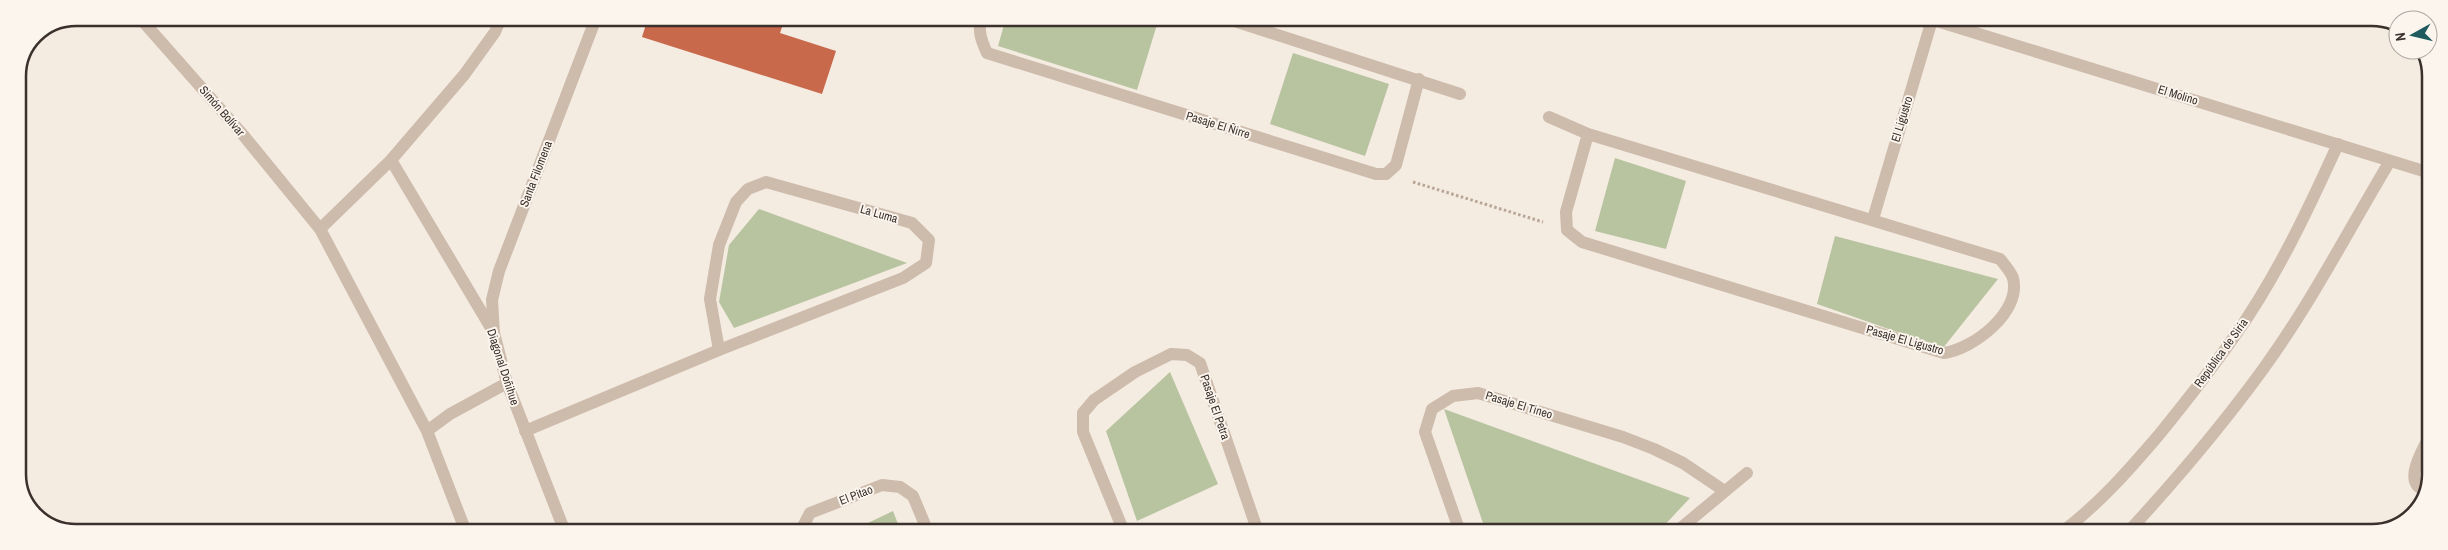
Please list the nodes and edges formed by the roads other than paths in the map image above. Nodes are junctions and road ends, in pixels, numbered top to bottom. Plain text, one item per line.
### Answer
1 (147, 26) edge
2 (497, 26) edge
3 (593, 26) edge
4 (979, 26) edge
5 (1251, 26) edge
6 (1927, 26) edge
7 (1952, 26) edge
8 (1419, 79) junction
9 (1460, 94) dead end
10 (1549, 117) dead end
11 (1588, 134) junction
12 (2338, 144) junction
13 (391, 160) junction
14 (2390, 160) junction
15 (2422, 170) edge
16 (1873, 219) junction
17 (320, 229) junction
18 (494, 334) junction
19 (719, 350) junction
20 (507, 383) junction
21 (427, 431) junction
22 (525, 431) junction
23 (2422, 452) edge
24 (1746, 473) dead end
25 (2420, 488) edge
26 (1723, 490) junction
27 (463, 524) edge
28 (562, 524) edge
29 (804, 524) edge
30 (925, 524) edge
31 (1121, 524) edge
32 (1255, 524) edge
33 (1457, 524) edge
34 (1685, 524) edge
35 (2073, 524) edge
36 (2135, 524) edge

1 - 17 street, Simón Bolívar
2 - 13 street
3 - 18 street, Santa Filomena
4 - 8 street, Pasaje El Ñirre
5 - 8 street
6 - 16 street, El Ligustro
7 - 12 street, El Molino
8 - 9 street
10 - 11 street, Pasaje El Ligustro
11 - 16 street, Pasaje El Ligustro
11 - 16 street, Pasaje El Ligustro
12 - 14 street, El Molino
12 - 35 street, República de Siria
13 - 17 street
13 - 18 street, Diagonal Doñihue
14 - 15 street, El Molino
14 - 36 street
17 - 21 street, Simón Bolívar
18 - 20 street, Diagonal Doñihue
19 - 19 street, La Luma
19 - 22 street, La Luma
20 - 21 street
20 - 22 street, Diagonal Doñihue
21 - 27 street, Simón Bolívar
22 - 28 street, Diagonal Doñihue
23 - 25 street
24 - 26 street
26 - 33 street, Pasaje El Tineo
26 - 34 street
29 - 30 street, El Pitao
31 - 32 street, Pasaje El Petra

